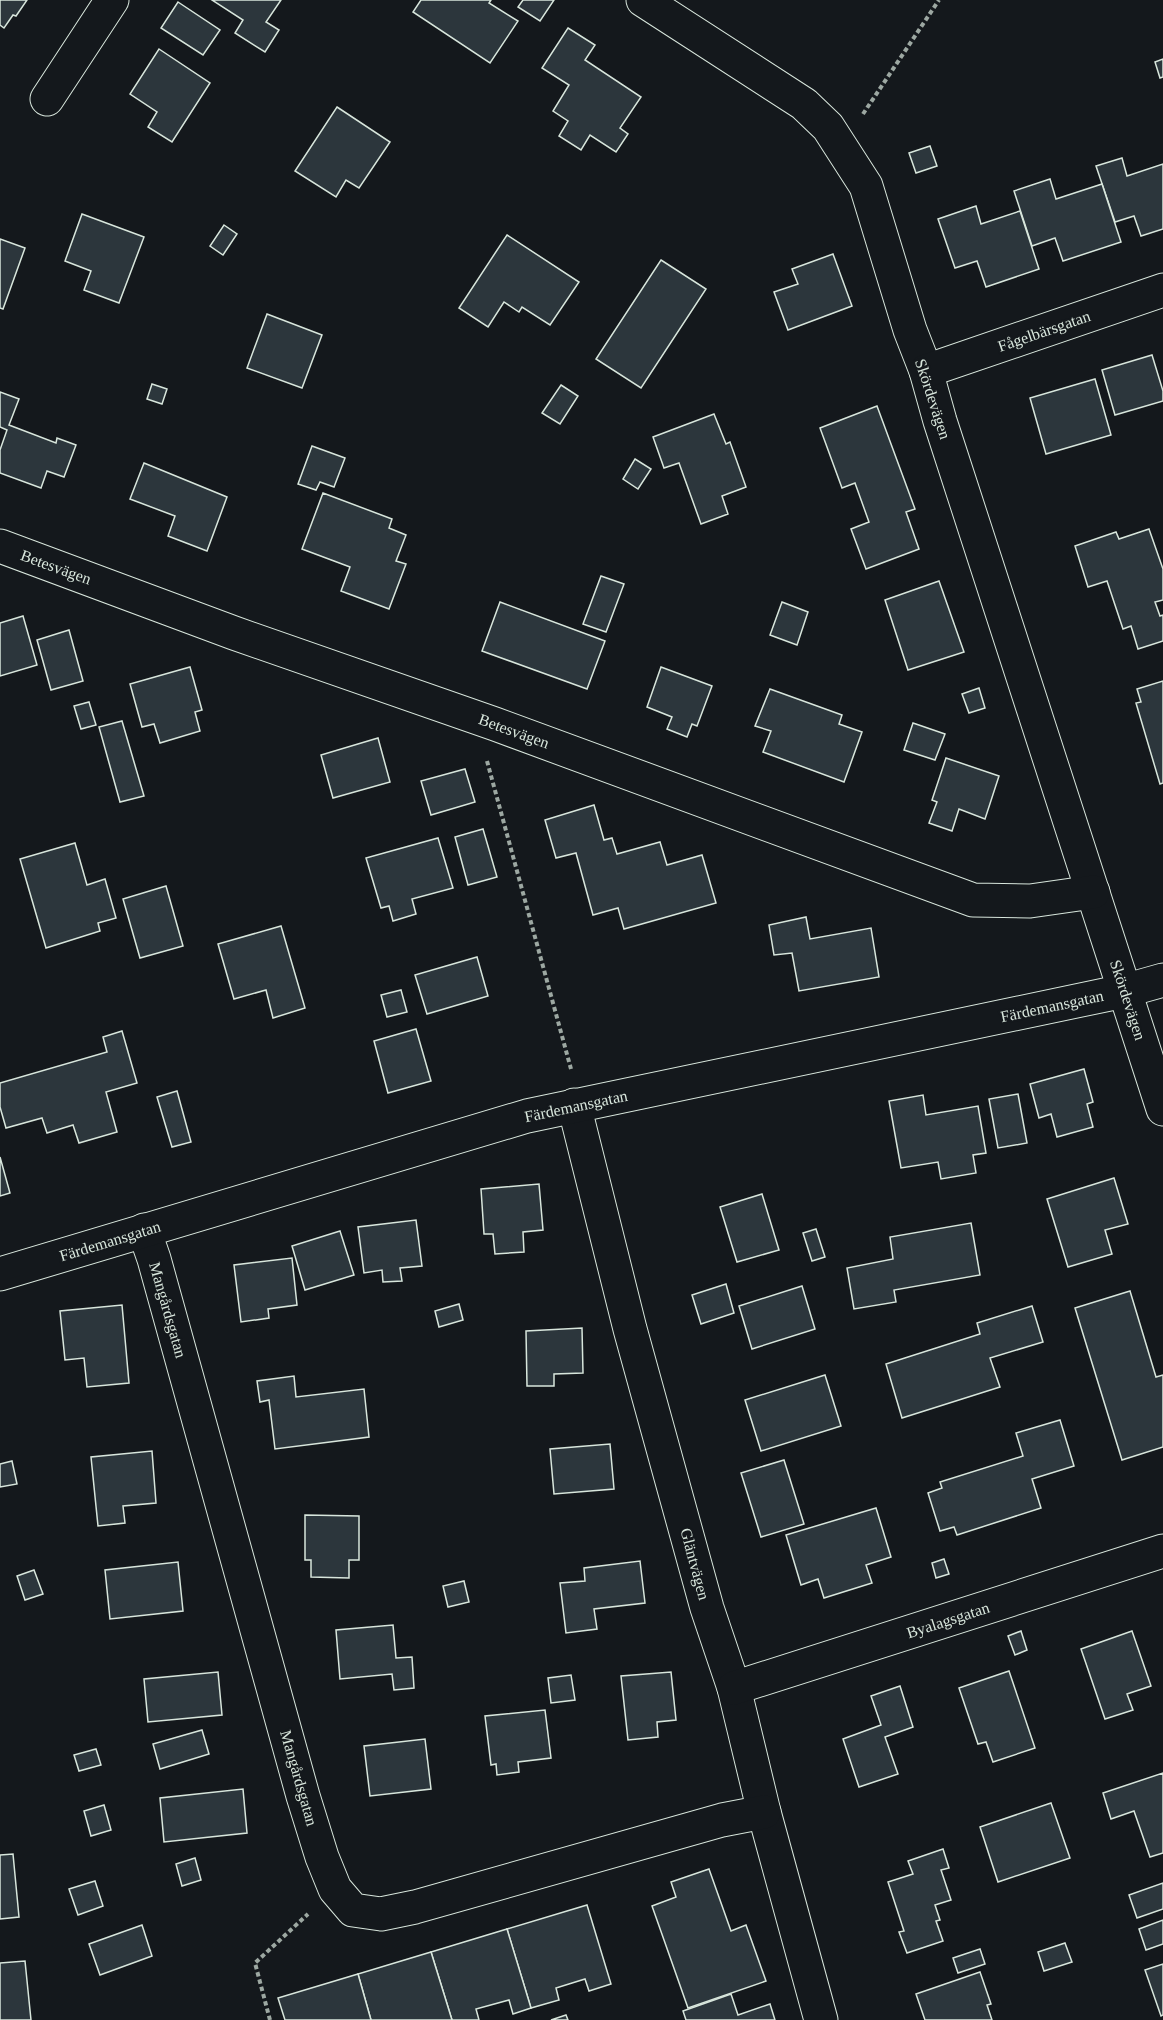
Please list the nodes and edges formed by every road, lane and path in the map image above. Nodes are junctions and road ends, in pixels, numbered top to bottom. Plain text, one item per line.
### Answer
1 (112, 0) edge
2 (643, 0) edge
3 (939, 0) edge
4 (47, 99) dead end
5 (841, 148) junction
6 (1163, 290) edge
7 (926, 371) junction
8 (0, 546) edge
9 (495, 724) junction
10 (1094, 892) junction
11 (1163, 980) edge
12 (1124, 991) junction
13 (574, 1105) junction
14 (1163, 1109) edge
15 (144, 1230) junction
16 (0, 1274) edge
17 (1163, 1551) edge
18 (734, 1688) junction
19 (764, 1812) junction
20 (335, 1889) junction
21 (270, 2020) edge
22 (821, 2020) edge

1 - 4 street
2 - 5 street, Skördevägen
3 - 5 path
5 - 7 street, Skördevägen
6 - 7 street, Fågelbärsgatan
7 - 10 street, Skördevägen
8 - 9 street, Betesvägen
9 - 10 street, Betesvägen
9 - 13 path
10 - 12 street, Skördevägen
11 - 12 street, Färdemansgatan
12 - 13 street, Färdemansgatan
12 - 14 street, Skördevägen
13 - 15 street, Färdemansgatan
13 - 18 street, Gläntvägen
15 - 16 street, Färdemansgatan
15 - 20 street, Mangårdsgatan
17 - 18 street, Byalagsgatan
18 - 19 street, Gläntvägen
19 - 20 street, Mangårdsgatan
19 - 22 street, Gläntvägen
20 - 21 path

